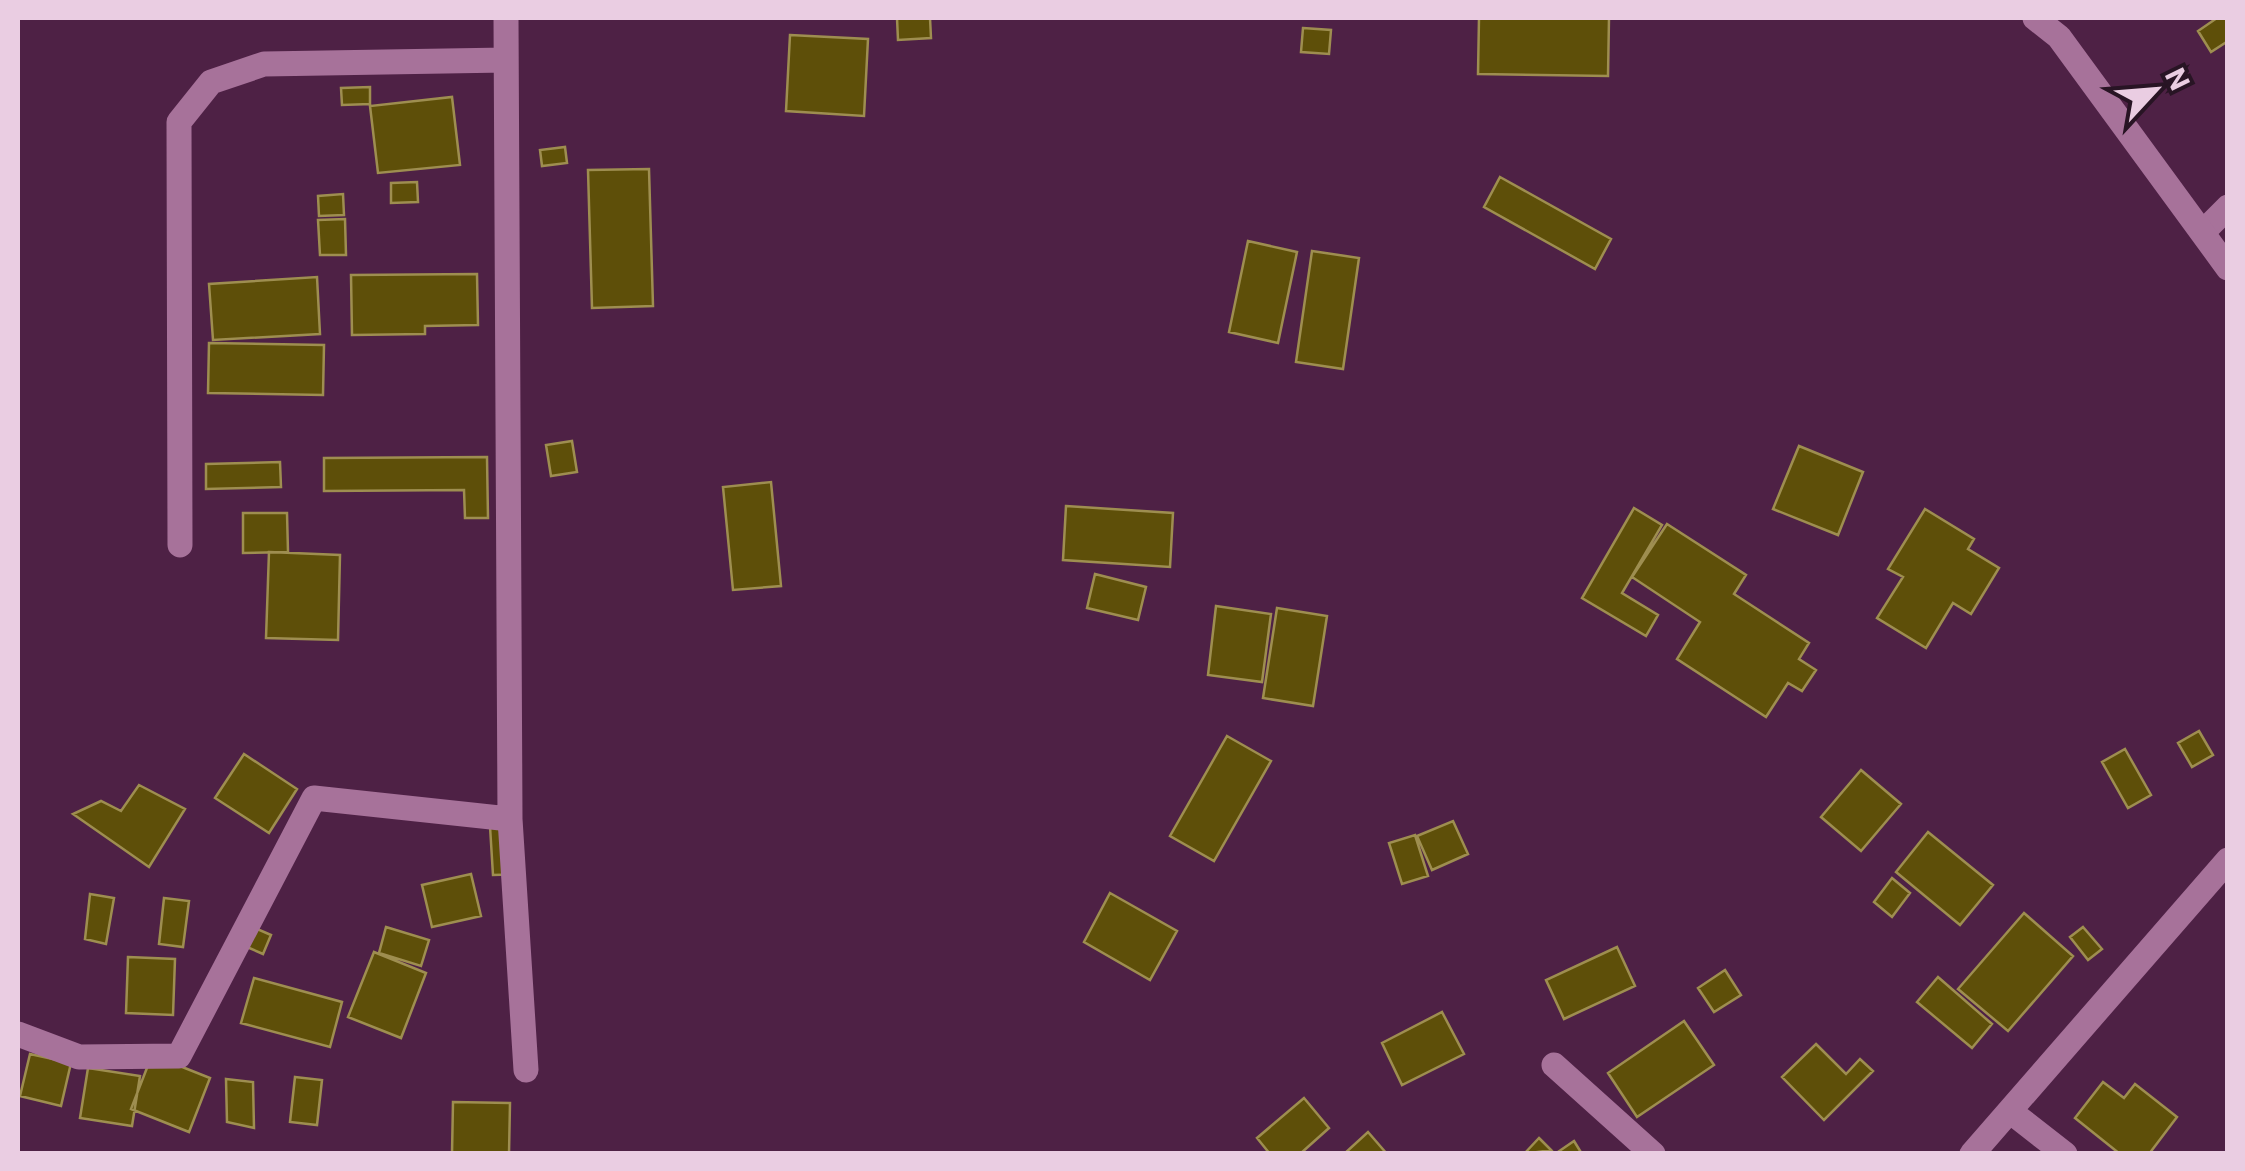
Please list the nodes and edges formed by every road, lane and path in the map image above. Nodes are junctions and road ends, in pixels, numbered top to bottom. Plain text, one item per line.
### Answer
1 (506, 18) edge
2 (2036, 18) edge
3 (506, 60) junction
4 (2228, 208) edge
5 (2204, 231) junction
6 (2228, 268) edge
7 (180, 545) dead end
8 (510, 819) junction
9 (2228, 860) edge
10 (18, 1034) edge
11 (1554, 1065) dead end
12 (526, 1070) dead end
13 (2011, 1112) junction
14 (1653, 1154) edge
15 (1972, 1154) edge
16 (2065, 1154) edge

1 - 3 street
2 - 5 street
3 - 7 street
3 - 8 street
4 - 5 street
5 - 6 street
8 - 10 street
8 - 12 street
9 - 13 street
11 - 14 street
13 - 15 street
13 - 16 street

